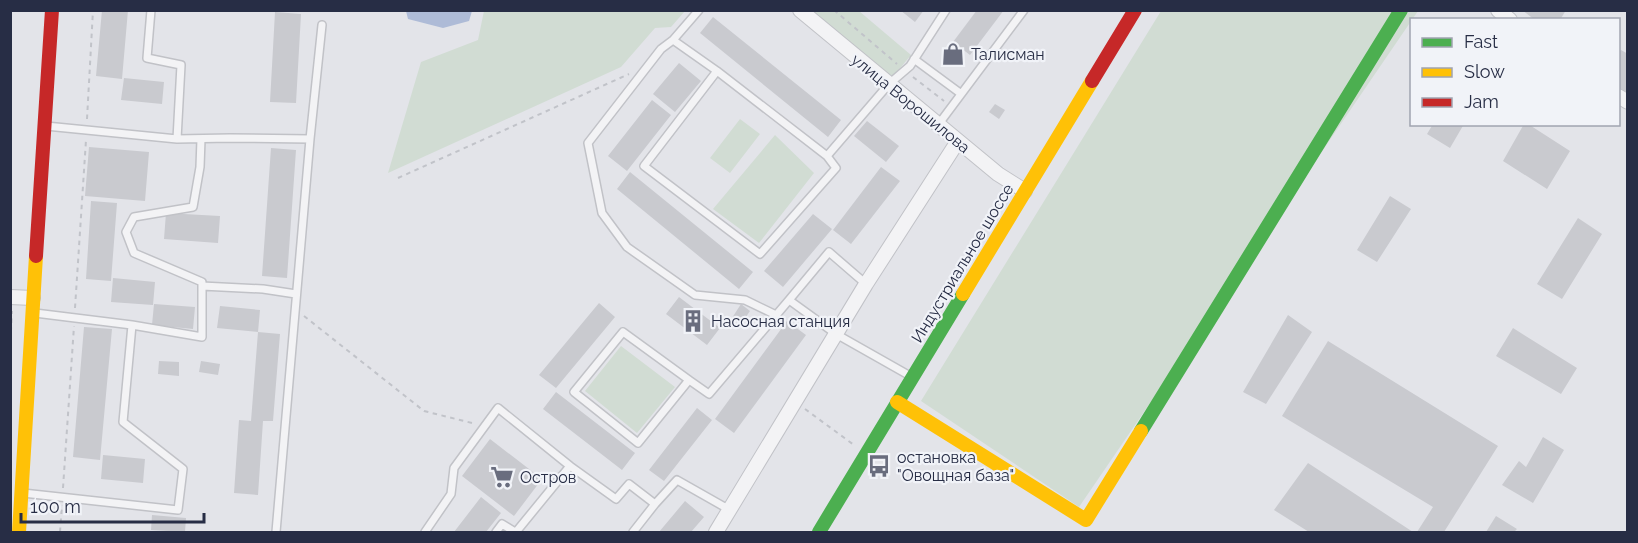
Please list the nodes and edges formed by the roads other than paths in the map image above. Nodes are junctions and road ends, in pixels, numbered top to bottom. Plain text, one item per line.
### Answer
1 (52, 10) edge
2 (151, 10) edge
3 (699, 10) edge
4 (800, 10) edge
5 (946, 10) edge
6 (1024, 10) edge
7 (1135, 10) edge
8 (1401, 10) edge
9 (322, 25) dead end
10 (673, 40) junction
11 (914, 59) junction
12 (717, 71) junction
13 (889, 84) junction
14 (960, 93) junction
15 (938, 125) junction
16 (45, 126) junction
17 (177, 139) junction
18 (201, 139) junction
19 (310, 140) junction
20 (958, 141) junction
21 (827, 156) junction
22 (1025, 191) junction
23 (866, 284) junction
24 (202, 286) junction
25 (297, 294) junction
26 (11, 297) edge
27 (789, 300) junction
28 (32, 305) junction
29 (776, 315) junction
30 (132, 325) junction
31 (836, 334) junction
32 (912, 377) junction
33 (689, 380) junction
34 (897, 402) junction
35 (570, 466) junction
36 (21, 493) junction
37 (655, 504) junction
38 (729, 510) junction
39 (19, 532) edge
40 (276, 532) edge
41 (425, 532) edge
42 (496, 532) edge
43 (516, 532) edge
44 (633, 532) edge
45 (716, 532) edge
46 (819, 532) edge

1 - 16 main road
2 - 17 lane
3 - 10 lane
4 - 13 street, улица Ворошилова
5 - 11 lane
6 - 14 lane
7 - 22 main road, Индустриальное шоссе
8 - 34 main road
9 - 19 lane
10 - 12 lane
10 - 29 lane
11 - 13 lane
11 - 14 lane
12 - 21 lane
12 - 21 lane
13 - 15 street, улица Ворошилова
13 - 21 lane
14 - 15 lane
15 - 20 street, улица Ворошилова
16 - 17 lane
16 - 28 main road
17 - 18 lane
18 - 19 lane
18 - 24 lane
19 - 25 lane
20 - 22 street, улица Ворошилова
20 - 23 street
22 - 32 main road, Индустриальное шоссе
23 - 27 lane
23 - 31 street
24 - 25 lane
24 - 30 lane
25 - 40 lane
26 - 28 street
27 - 29 lane
27 - 31 lane
28 - 30 lane
28 - 36 main road
29 - 33 lane
30 - 36 lane
31 - 32 lane
31 - 38 street
32 - 34 main road, Индустриальное шоссе
33 - 33 lane
34 - 46 main road, Индустриальное шоссе
35 - 37 lane
35 - 41 lane
35 - 43 lane
36 - 39 main road
37 - 38 lane
37 - 44 lane
38 - 45 street
42 - 43 lane

